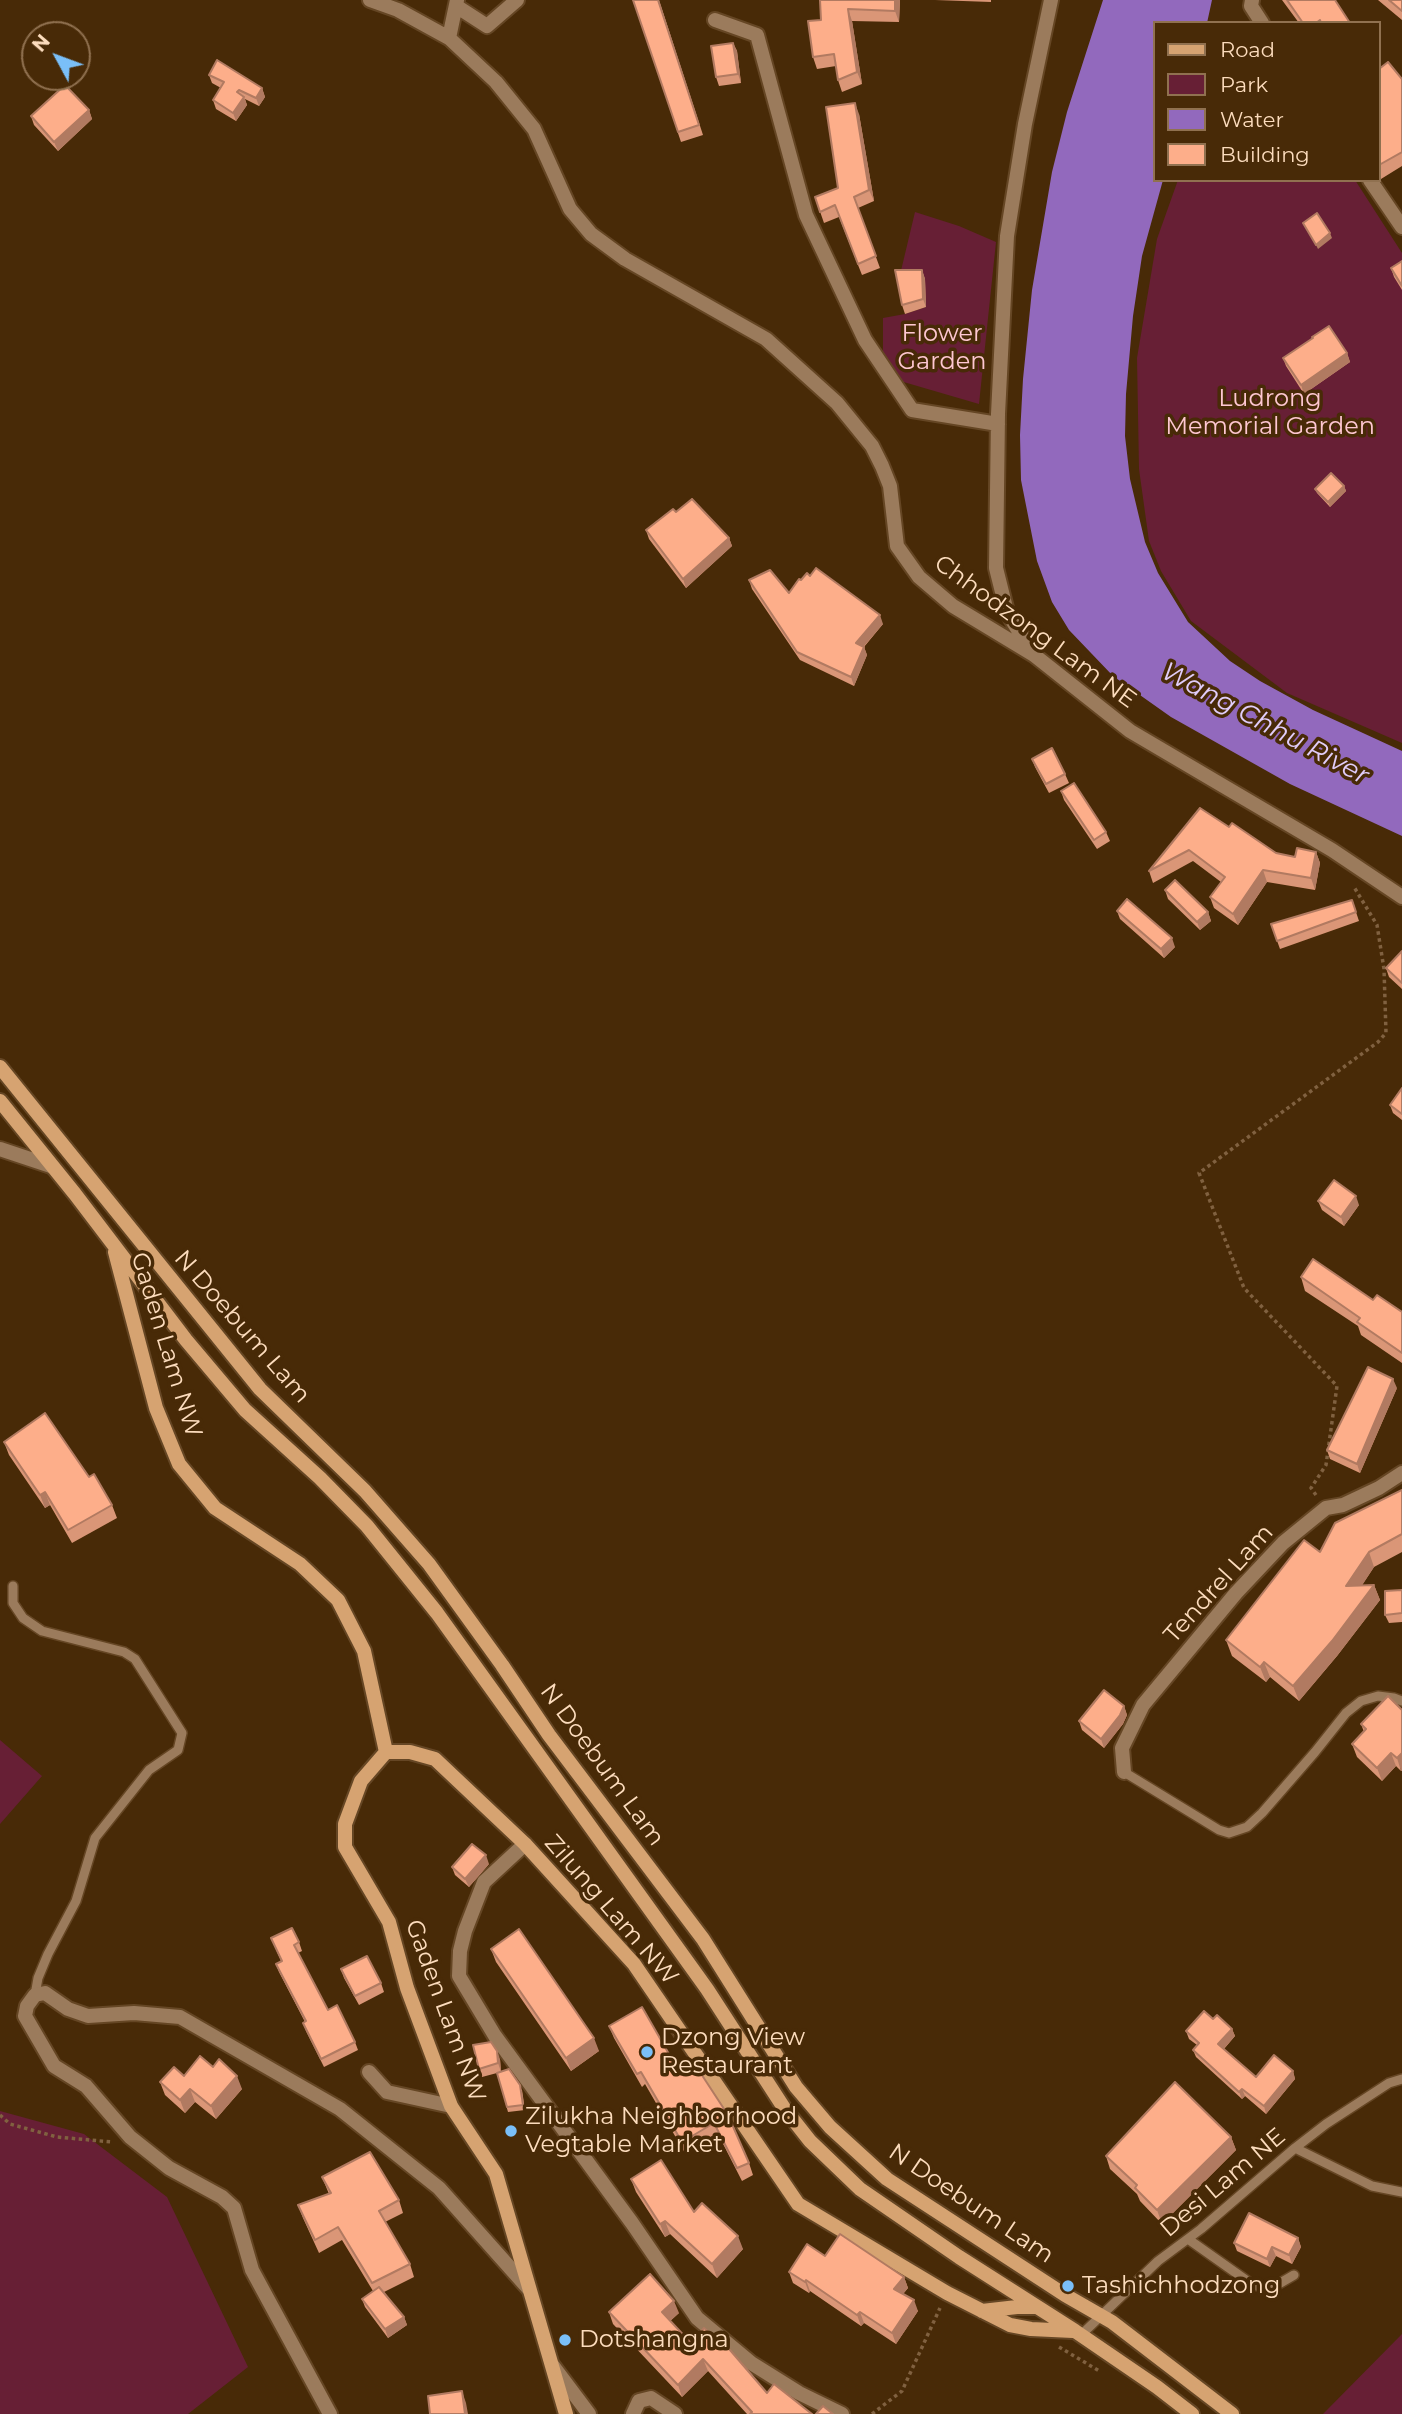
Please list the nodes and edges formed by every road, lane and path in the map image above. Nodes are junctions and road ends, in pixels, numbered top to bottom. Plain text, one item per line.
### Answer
1 (370, 0) edge
2 (517, 0) edge
3 (1051, 0) edge
4 (1252, 0) edge
5 (456, 3) edge
6 (715, 20) dead end
7 (1261, 21) edge
8 (449, 38) junction
9 (1371, 182) edge
10 (1402, 227) edge
11 (998, 424) junction
12 (1034, 655) junction
13 (1350, 882) dead end
14 (1402, 897) edge
15 (0, 1067) edge
16 (0, 1101) edge
17 (0, 1149) edge
18 (51, 1166) junction
19 (113, 1246) junction
20 (1402, 1474) edge
21 (1326, 1508) junction
22 (13, 1586) dead end
23 (1402, 1701) edge
24 (386, 1752) junction
25 (1124, 1772) joint
26 (525, 1844) junction
27 (35, 1995) junction
28 (369, 2072) dead end
29 (1402, 2079) edge
30 (451, 2106) junction
31 (0, 2115) edge
32 (130, 2137) junction
33 (1295, 2148) junction
34 (1402, 2192) edge
35 (1188, 2239) junction
36 (1294, 2275) dead end
37 (528, 2288) junction
38 (947, 2293) junction
39 (1037, 2307) junction
40 (981, 2311) junction
41 (1102, 2315) junction
42 (1078, 2333) junction
43 (552, 2365) junction
44 (330, 2414) edge
45 (566, 2414) edge
46 (589, 2414) edge
47 (633, 2414) edge
48 (675, 2414) edge
49 (842, 2414) edge
50 (872, 2414) edge
51 (1192, 2414) edge
52 (1232, 2414) edge

1 - 8 street, Chhodzong Lam NE
2 - 5 street
3 - 11 street
4 - 7 street
5 - 8 street
6 - 11 street
8 - 12 street, Chhodzong Lam NE
9 - 10 street
11 - 12 street
12 - 14 street, Chhodzong Lam NE
13 - 21 path
15 - 41 main road, N Doebum Lam
16 - 18 main road, N Doebum Lam
17 - 18 street
18 - 19 main road, N Doebum Lam
19 - 24 main road, Gaden Lam NW
19 - 39 main road, N Doebum Lam
20 - 21 street, Tendrel Lam
21 - 25 street, Tendrel Lam
22 - 27 lane
23 - 25 lane
24 - 26 main road
24 - 30 main road, Gaden Lam NW
26 - 38 main road, Zilung Lam NW
26 - 49 street, Zilung Lam NW
27 - 32 street
27 - 37 street
28 - 30 street
29 - 33 lane, Desi Lam NE
30 - 37 main road, Gaden Lam NW
31 - 32 path
32 - 44 street
33 - 34 lane
33 - 35 lane, Desi Lam NE
35 - 36 lane
35 - 41 lane, Desi Lam NE
37 - 43 main road, Gaden Lam NW
38 - 40 main road, Zilung Lam NW
38 - 50 path
39 - 40 main road
39 - 42 main road, N Doebum Lam
40 - 42 main road, Zilung Lam NW
41 - 42 lane, Desi Lam NE
41 - 52 main road, N Doebum Lam
42 - 51 main road, N Doebum Lam
43 - 45 main road, Gaden Lam NW
43 - 46 street
47 - 48 street

